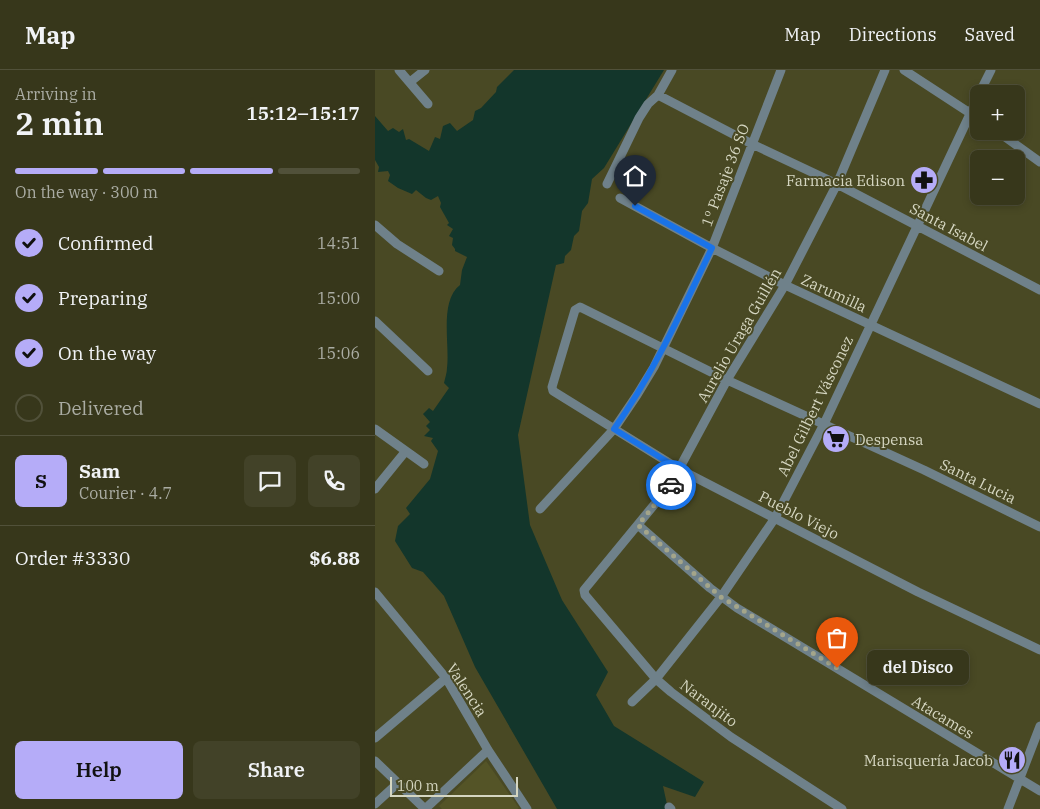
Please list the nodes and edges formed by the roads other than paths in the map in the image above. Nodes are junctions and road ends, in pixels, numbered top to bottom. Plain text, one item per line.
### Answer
1 (399, 70) edge
2 (425, 70) edge
3 (672, 70) edge
4 (781, 70) edge
5 (885, 70) edge
6 (904, 70) edge
7 (991, 70) edge
8 (409, 82) junction
9 (984, 85) edge
10 (658, 95) junction
11 (428, 104) dead end
12 (970, 112) joint
13 (1009, 140) edge
14 (752, 144) junction
15 (1040, 162) edge
16 (607, 184) dead end
17 (837, 184) junction
18 (620, 198) dead end
19 (375, 225) edge
20 (917, 226) junction
21 (712, 248) junction
22 (439, 271) dead end
23 (785, 285) junction
24 (1040, 290) edge
25 (375, 322) edge
26 (869, 325) junction
27 (664, 348) junction
28 (428, 371) dead end
29 (727, 380) junction
30 (553, 391) joint
31 (1040, 404) edge
32 (824, 424) junction
33 (375, 429) edge
34 (614, 429) junction
35 (405, 452) junction
36 (424, 464) dead end
37 (679, 469) junction
38 (375, 489) edge
39 (541, 509) dead end
40 (775, 518) junction
41 (638, 525) junction
42 (1040, 527) edge
43 (375, 592) edge
44 (584, 592) joint
45 (721, 597) junction
46 (1040, 650) edge
47 (446, 678) junction
48 (656, 679) junction
49 (633, 702) dead end
50 (1040, 726) edge
51 (375, 738) edge
52 (488, 750) junction
53 (375, 761) edge
54 (1020, 779) junction
55 (397, 783) junction
56 (1040, 791) edge
57 (375, 804) edge
58 (425, 809) edge
59 (527, 809) edge
60 (842, 809) edge
61 (1008, 809) edge

1 - 8 street
2 - 8 street
3 - 10 street
4 - 14 street, 1º Pasaje 36 SO
5 - 17 street, Aurelio Uraga Guillén
6 - 12 street
7 - 9 street, Abel Gilbert Vásconez
8 - 11 street
10 - 14 street, Santa Isabel
10 - 16 street
12 - 20 street, Abel Gilbert Vásconez
13 - 15 street
14 - 17 street, Santa Isabel
14 - 21 street, 1º Pasaje 36 SO
17 - 20 street, Santa Isabel
17 - 23 street, Aurelio Uraga Guillén
18 - 21 street, Zarumilla
19 - 22 street
20 - 24 street, Santa Isabel
20 - 26 street, Abel Gilbert Vásconez
21 - 23 street, Zarumilla
21 - 27 street, 1º Pasaje 36 SO
23 - 26 street, Zarumilla
23 - 29 street, Aurelio Uraga Guillén
25 - 28 street
26 - 31 street, Zarumilla
26 - 32 street, Abel Gilbert Vásconez
27 - 29 street, Santa Lucia
27 - 30 street, Santa Lucia
27 - 34 street, 1º Pasaje 36 SO
29 - 32 street, Santa Lucia
29 - 37 street, Aurelio Uraga Guillén
30 - 34 street, Pueblo Viejo
32 - 40 street, Abel Gilbert Vásconez
32 - 42 street, Santa Lucia
33 - 35 street
34 - 37 street, Pueblo Viejo
34 - 39 street, 1º Pasaje 36 SO
35 - 36 street
35 - 38 street
37 - 40 street, Pueblo Viejo
37 - 41 street, Aurelio Uraga Guillén
40 - 45 street, Abel Gilbert Vásconez
40 - 46 street, Pueblo Viejo
41 - 44 street, Aurelio Uraga Guillén
41 - 45 street, Atacames
43 - 47 street, Valencia
44 - 48 street, Naranjito
45 - 48 street, Abel Gilbert Vásconez
45 - 54 street, Atacames
47 - 51 street
47 - 52 street, Valencia
48 - 49 street, Abel Gilbert Vásconez
48 - 60 street, Naranjito
50 - 54 street
52 - 58 street
52 - 59 street, Valencia
53 - 55 street
54 - 56 street, Atacames
54 - 61 street
55 - 57 street
55 - 58 street

